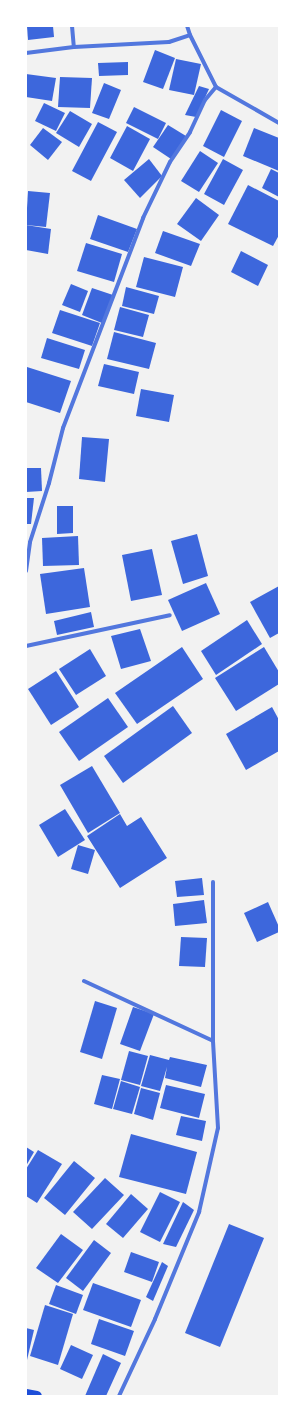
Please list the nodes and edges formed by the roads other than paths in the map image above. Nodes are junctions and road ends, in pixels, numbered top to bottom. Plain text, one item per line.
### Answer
1 (72, 26) edge
2 (187, 26) edge
3 (190, 35) junction
4 (74, 47) junction
5 (26, 53) edge
6 (216, 87) junction
7 (279, 124) edge
8 (26, 571) edge
9 (170, 615) dead end
10 (26, 646) edge
11 (213, 882) dead end
12 (84, 981) dead end
13 (213, 1041) junction
14 (26, 1394) edge
15 (37, 1396) edge
16 (119, 1396) edge

1 - 4 street
2 - 3 street
3 - 4 street
3 - 6 street
4 - 5 street
6 - 7 street
6 - 8 street
9 - 10 street
11 - 13 street
12 - 13 street
13 - 16 street
14 - 15 main road

